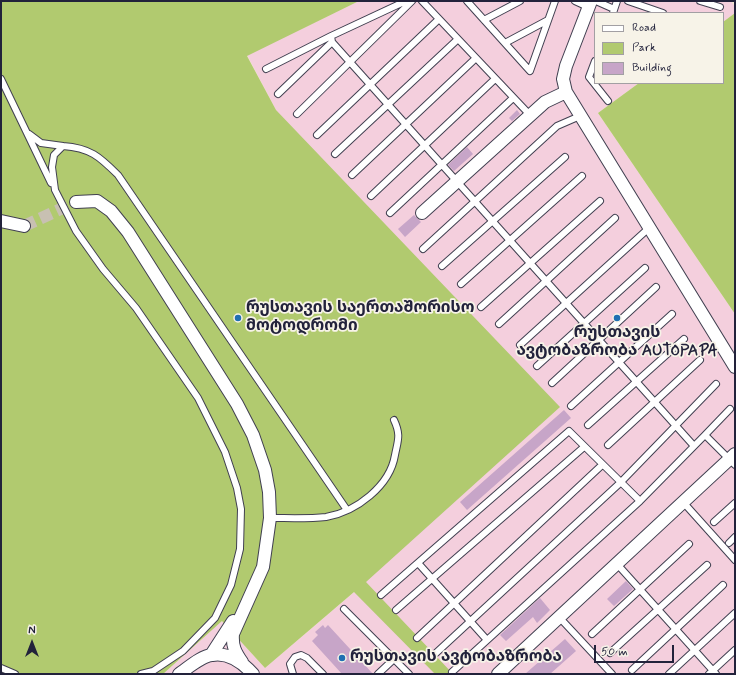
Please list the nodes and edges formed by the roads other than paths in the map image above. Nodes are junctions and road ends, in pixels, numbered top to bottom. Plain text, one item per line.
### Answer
1 (406, 1) edge
2 (412, 1) edge
3 (422, 1) edge
4 (467, 1) edge
5 (520, 1) edge
6 (555, 1) edge
7 (575, 1) edge
8 (617, 1) edge
9 (628, 1) edge
10 (700, 1) edge
11 (592, 3) edge
12 (720, 7) dead end
13 (614, 11) edge
14 (660, 12) edge
15 (439, 19) junction
16 (484, 20) junction
17 (548, 20) junction
18 (332, 39) junction
19 (458, 39) junction
20 (505, 43) junction
21 (476, 58) junction
22 (350, 62) junction
23 (594, 64) edge
24 (266, 69) dead end
25 (1, 79) edge
26 (495, 79) junction
27 (594, 83) edge
28 (595, 84) edge
29 (370, 85) junction
30 (566, 92) junction
31 (278, 94) dead end
32 (513, 98) junction
33 (608, 101) dead end
34 (387, 105) junction
35 (297, 114) dead end
36 (530, 115) junction
37 (580, 116) junction
38 (405, 125) junction
39 (27, 133) junction
40 (317, 135) dead end
41 (63, 146) junction
42 (424, 146) junction
43 (335, 154) dead end
44 (565, 157) dead end
45 (441, 166) junction
46 (352, 174) dead end
47 (582, 176) dead end
48 (455, 181) junction
49 (54, 190) junction
50 (371, 196) dead end
51 (600, 201) dead end
52 (76, 202) tunnel mouth
53 (474, 202) junction
54 (390, 213) dead end
55 (422, 214) dead end
56 (616, 218) dead end
57 (1, 221) edge
58 (492, 222) junction
59 (24, 226) tunnel mouth
60 (649, 228) junction
61 (509, 241) junction
62 (423, 249) dead end
63 (529, 264) junction
64 (442, 266) dead end
65 (645, 268) dead end
66 (545, 282) junction
67 (461, 284) dead end
68 (656, 288) dead end
69 (565, 304) junction
70 (481, 307) dead end
71 (672, 314) dead end
72 (499, 324) dead end
73 (583, 324) junction
74 (684, 339) dead end
75 (598, 341) junction
76 (520, 345) dead end
77 (700, 360) dead end
78 (618, 363) junction
79 (537, 366) dead end
80 (735, 367) edge
81 (636, 382) junction
82 (552, 383) dead end
83 (716, 384) dead end
84 (654, 402) junction
85 (571, 406) dead end
86 (730, 409) dead end
87 (394, 420) dead end
88 (588, 425) dead end
89 (675, 426) junction
90 (705, 435) junction
91 (608, 445) dead end
92 (694, 446) junction
93 (584, 447) junction
94 (733, 459) edge
95 (602, 465) junction
96 (620, 482) junction
97 (640, 501) junction
98 (683, 502) junction
99 (735, 503) edge
100 (348, 510) junction
101 (270, 518) junction
102 (714, 522) dead end
103 (735, 537) edge
104 (729, 543) dead end
105 (689, 544) dead end
106 (735, 560) edge
107 (418, 563) junction
108 (617, 564) junction
109 (707, 565) dead end
110 (432, 579) junction
111 (723, 585) dead end
112 (640, 590) junction
113 (381, 595) dead end
114 (454, 603) junction
115 (244, 609) junction
116 (344, 609) dead end
117 (396, 610) dead end
118 (658, 610) junction
119 (735, 613) edge
120 (559, 617) junction
121 (676, 629) junction
122 (592, 634) dead end
123 (417, 638) dead end
124 (487, 640) junction
125 (695, 650) junction
126 (735, 650) edge
127 (436, 653) dead end
128 (610, 653) dead end
129 (211, 655) junction
130 (395, 658) junction
131 (242, 662) junction
132 (1, 668) edge
133 (632, 670) dead end
134 (452, 672) dead end
135 (183, 673) edge
136 (713, 673) edge
137 (14, 674) edge
138 (141, 674) edge
139 (253, 674) edge
140 (293, 674) edge
141 (323, 674) edge
142 (378, 674) edge
143 (409, 674) edge
144 (498, 674) edge
145 (612, 674) edge
146 (668, 674) edge

1 - 18 lane
2 - 22 lane
3 - 15 lane
4 - 16 lane
5 - 16 lane
6 - 17 lane
7 - 11 lane
8 - 13 lane
9 - 14 lane
10 - 12 lane
11 - 13 lane
11 - 30 street
15 - 19 lane
15 - 29 lane
16 - 20 lane
17 - 20 lane
17 - 20 lane
18 - 22 lane
18 - 24 lane
18 - 31 lane
19 - 21 lane
19 - 34 lane
21 - 26 lane
21 - 38 lane
22 - 29 lane
22 - 35 lane
23 - 27 lane
25 - 39 lane
26 - 32 lane
26 - 42 lane
28 - 33 lane
29 - 34 lane
29 - 40 lane
30 - 36 street
30 - 37 street
32 - 36 lane
32 - 45 lane
34 - 38 lane
34 - 43 lane
36 - 48 street
37 - 53 lane
37 - 60 street
38 - 42 lane
38 - 46 lane
39 - 41 lane
39 - 49 lane
41 - 49 lane
41 - 100 lane
42 - 45 lane
42 - 50 lane
44 - 58 lane
45 - 48 lane
45 - 54 lane
47 - 61 lane
48 - 53 lane
48 - 55 street
49 - 138 lane
51 - 63 lane
52 - 101 street
53 - 58 lane
53 - 62 lane
56 - 66 lane
57 - 59 street
58 - 61 lane
58 - 64 lane
60 - 69 lane
60 - 80 street
61 - 63 lane
61 - 67 lane
63 - 66 lane
63 - 70 lane
65 - 73 lane
66 - 69 lane
66 - 72 lane
68 - 75 lane
69 - 73 lane
69 - 76 lane
71 - 78 lane
73 - 75 lane
73 - 79 lane
74 - 81 lane
75 - 78 lane
75 - 82 lane
77 - 84 lane
78 - 81 lane
78 - 85 lane
81 - 84 lane
81 - 88 lane
83 - 89 lane
84 - 89 lane
84 - 91 lane
86 - 90 lane
87 - 100 lane
89 - 92 lane
89 - 96 lane
90 - 92 lane
90 - 94 lane
92 - 97 lane
93 - 95 lane
93 - 107 lane
93 - 110 lane
94 - 98 street
95 - 96 lane
95 - 114 lane
96 - 97 lane
96 - 127 lane
97 - 124 lane
98 - 106 lane
98 - 108 street
99 - 102 lane
100 - 101 lane
101 - 115 street
103 - 104 lane
105 - 112 lane
107 - 110 lane
107 - 113 lane
108 - 112 lane
108 - 120 street
109 - 118 lane
110 - 114 lane
110 - 117 lane
111 - 121 lane
112 - 118 lane
112 - 122 lane
114 - 123 lane
114 - 124 lane
115 - 129 street
115 - 131 street
116 - 130 lane
118 - 121 lane
118 - 128 lane
119 - 125 lane
120 - 144 street
120 - 145 lane
121 - 125 lane
121 - 133 lane
124 - 134 lane
125 - 136 lane
125 - 146 lane
126 - 136 lane
129 - 131 street
129 - 135 street
130 - 142 lane
130 - 143 lane
131 - 139 street
132 - 137 lane
140 - 141 lane

